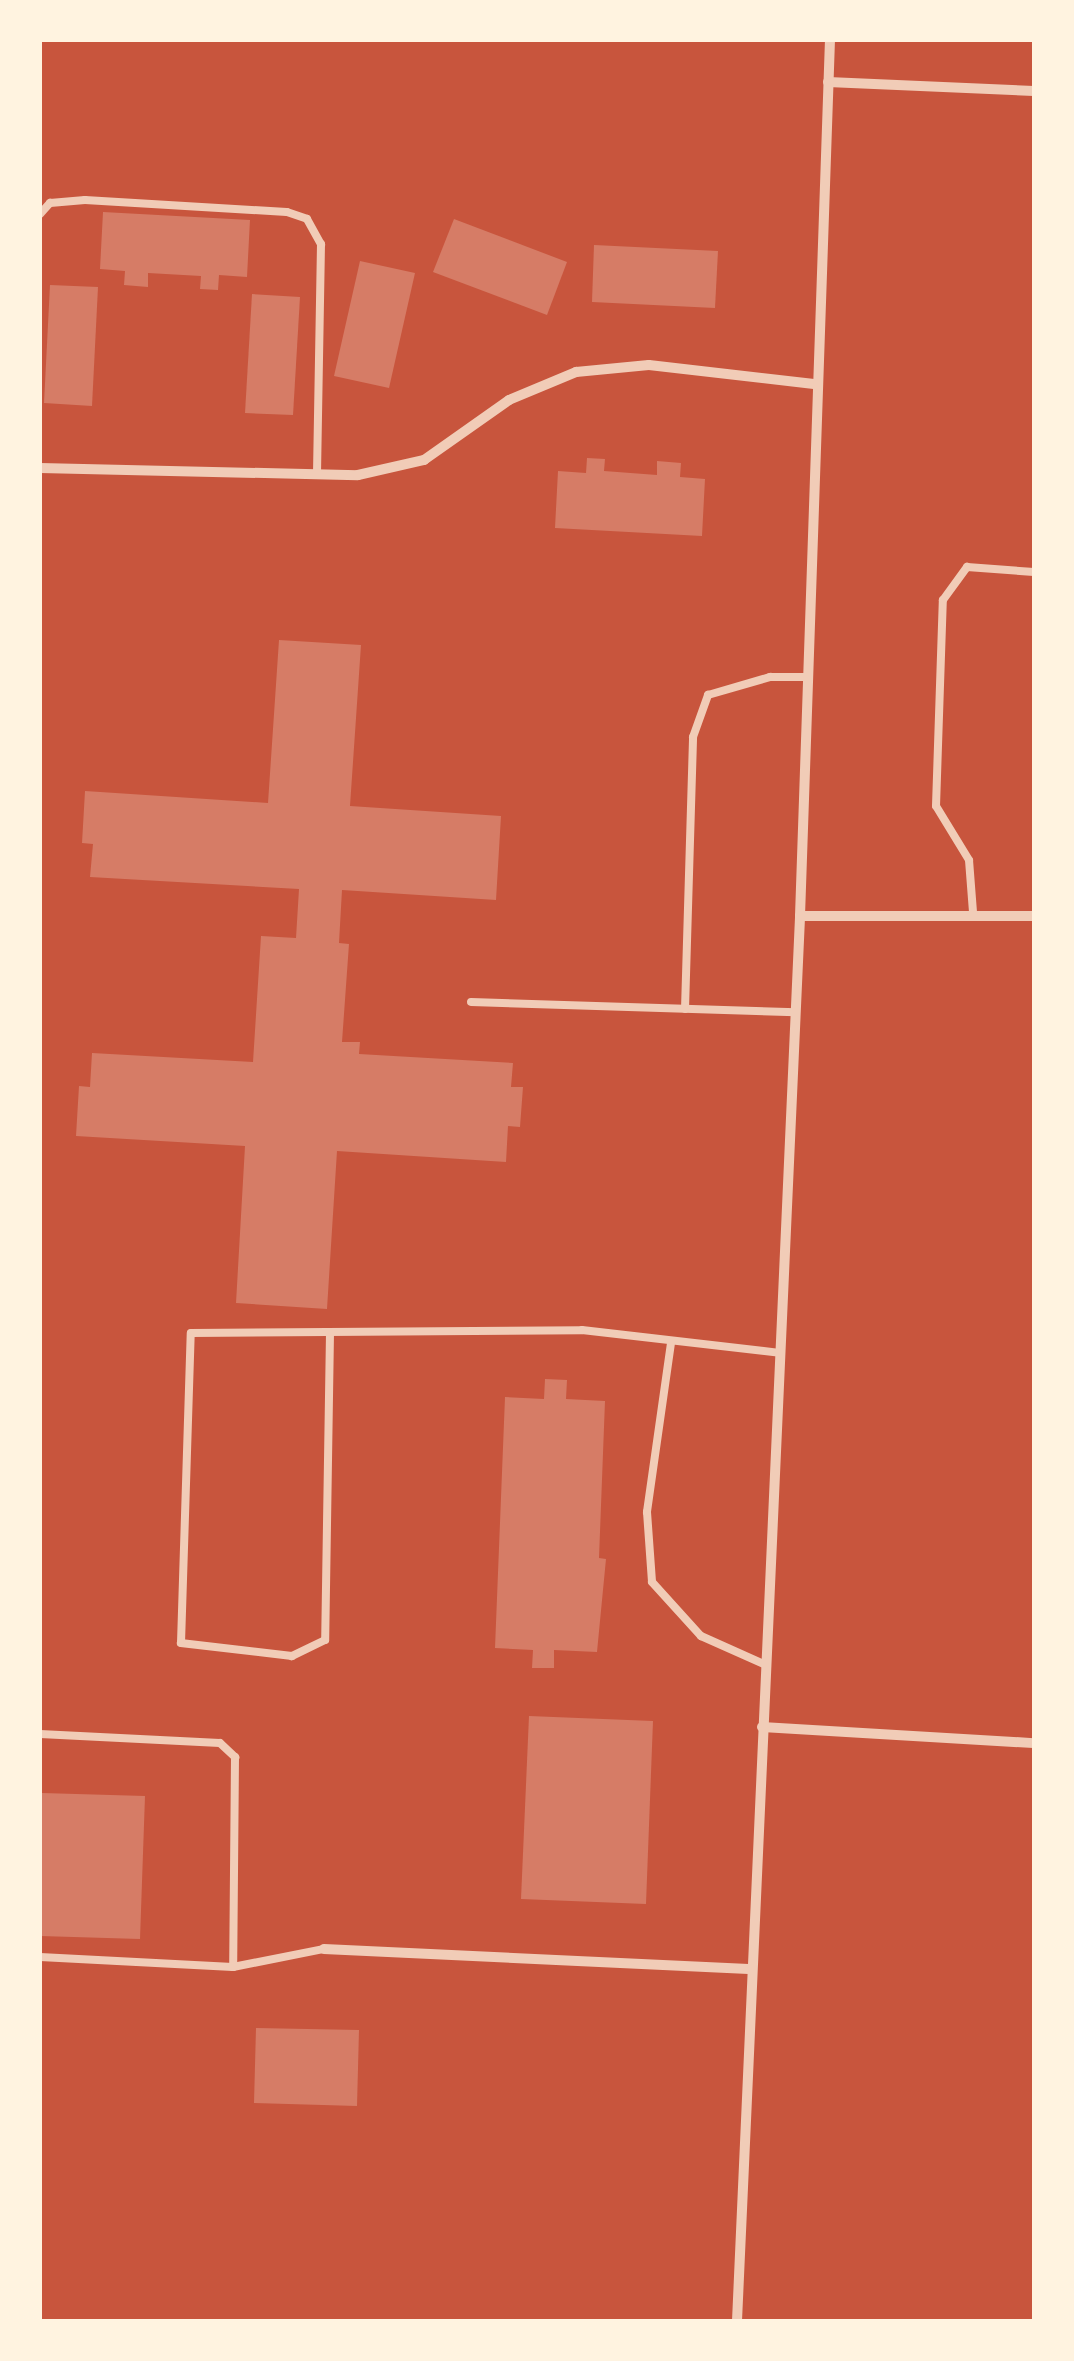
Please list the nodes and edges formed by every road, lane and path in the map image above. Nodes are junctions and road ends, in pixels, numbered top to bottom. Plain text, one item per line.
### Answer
1 (830, 40) edge
2 (828, 82) junction
3 (1034, 90) edge
4 (40, 214) edge
5 (814, 384) junction
6 (40, 468) edge
7 (317, 475) junction
8 (1034, 572) edge
9 (806, 677) junction
10 (973, 912) junction
11 (800, 916) junction
12 (1034, 916) edge
13 (471, 1002) dead end
14 (685, 1009) junction
15 (796, 1012) junction
16 (330, 1334) junction
17 (670, 1344) junction
18 (780, 1353) junction
19 (766, 1665) junction
20 (762, 1727) junction
21 (40, 1734) edge
22 (1034, 1742) edge
23 (324, 1948) joint
24 (40, 1957) edge
25 (233, 1967) junction
26 (749, 1969) junction
27 (737, 2321) edge

1 - 2 street
2 - 3 street
2 - 5 street
4 - 7 lane
5 - 7 street
5 - 9 street
6 - 7 street
8 - 10 lane
9 - 11 street
9 - 14 lane
10 - 11 street
10 - 12 street
11 - 15 street
13 - 14 lane
14 - 15 lane
15 - 18 street
16 - 16 lane
16 - 17 lane
17 - 18 lane
17 - 19 lane
18 - 19 street
19 - 20 street
20 - 22 street
20 - 26 street
21 - 25 lane
23 - 25 lane
23 - 26 street
24 - 25 lane
26 - 27 street

